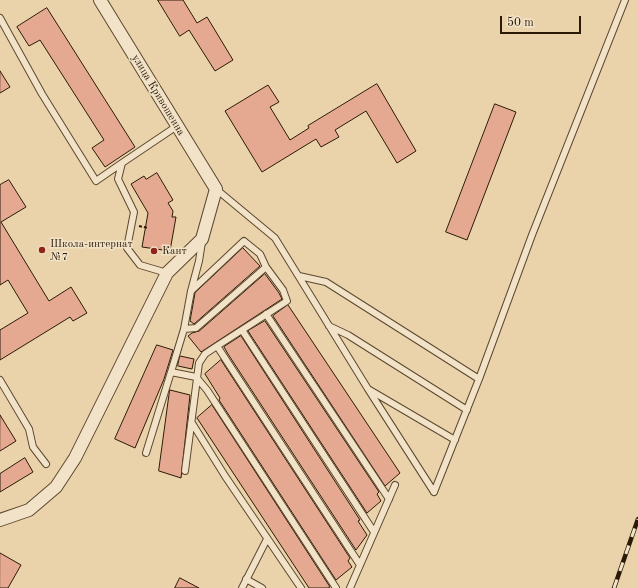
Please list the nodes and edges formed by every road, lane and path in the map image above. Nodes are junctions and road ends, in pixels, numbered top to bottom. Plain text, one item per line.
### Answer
1 (100, 0) edge
2 (625, 0) edge
3 (0, 18) edge
4 (177, 126) junction
5 (122, 162) junction
6 (216, 189) junction
7 (202, 239) junction
8 (266, 267) junction
9 (167, 273) junction
10 (299, 276) junction
11 (191, 291) junction
12 (266, 314) junction
13 (330, 326) junction
14 (184, 328) junction
15 (242, 330) junction
16 (217, 346) junction
17 (171, 372) junction
18 (196, 377) junction
19 (479, 379) junction
20 (0, 380) edge
21 (368, 389) junction
22 (467, 410) junction
23 (192, 423) junction
24 (455, 440) junction
25 (146, 453) dead end
26 (46, 464) dead end
27 (185, 471) dead end
28 (395, 485) dead end
29 (389, 499) junction
30 (0, 520) edge
31 (374, 532) junction
32 (267, 539) junction
33 (360, 565) junction
34 (246, 580) junction
35 (242, 588) edge
36 (262, 588) edge
37 (301, 588) edge
38 (336, 588) edge
39 (350, 588) edge

1 - 4 street, улица Кривошеина
2 - 19 lane
3 - 5 lane
4 - 5 lane
4 - 6 street, улица Кривошеина
5 - 9 lane
6 - 7 street
6 - 10 lane
7 - 9 street
7 - 11 lane
8 - 11 lane
8 - 12 lane
8 - 14 lane
9 - 30 street
10 - 13 lane
10 - 19 lane
11 - 14 lane
12 - 15 lane
12 - 29 lane
13 - 21 lane
13 - 22 lane
14 - 17 lane
15 - 16 lane
15 - 31 lane
16 - 18 lane
16 - 33 lane
17 - 18 lane
17 - 25 lane
18 - 23 lane
18 - 38 lane
19 - 22 lane
20 - 26 lane
21 - 24 lane
21 - 24 lane
22 - 24 lane
23 - 27 lane
23 - 32 lane
28 - 29 lane
29 - 31 lane
31 - 33 lane
32 - 34 lane
32 - 37 lane
33 - 39 lane
34 - 35 lane
34 - 36 lane

